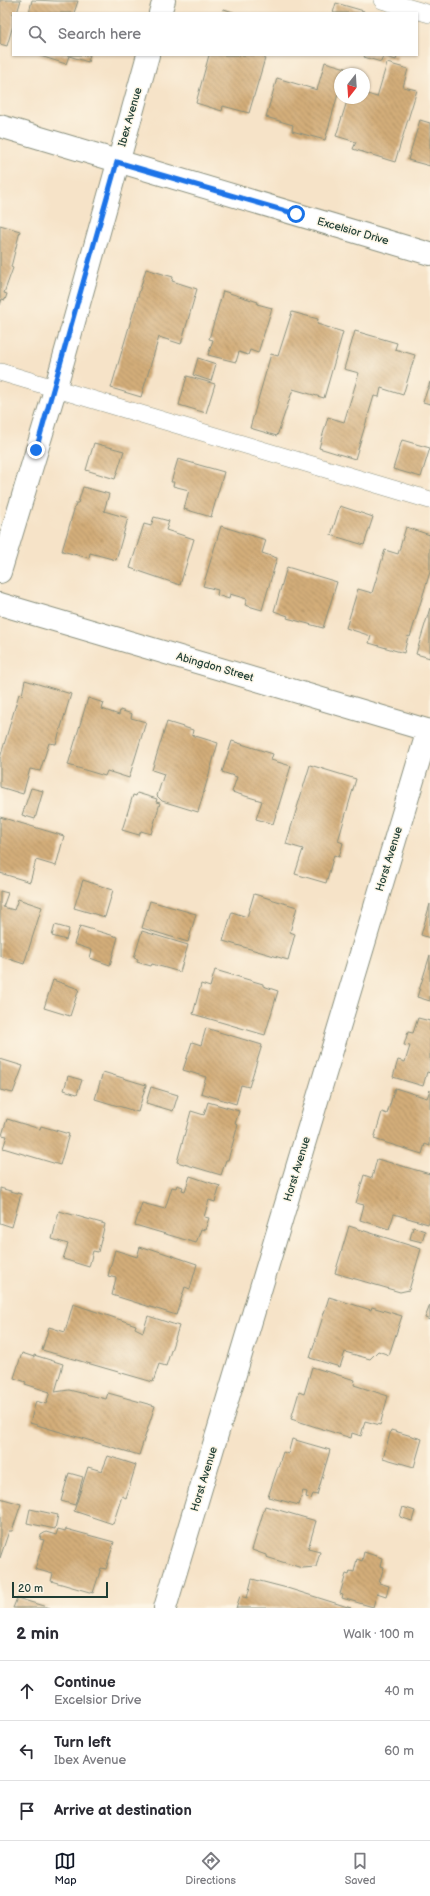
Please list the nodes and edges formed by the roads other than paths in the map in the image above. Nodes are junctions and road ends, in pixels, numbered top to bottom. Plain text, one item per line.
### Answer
1 (164, 0) edge
2 (382, 0) edge
3 (160, 12) edge
4 (430, 14) edge
5 (148, 56) edge
6 (0, 126) edge
7 (117, 162) junction
8 (430, 254) edge
9 (0, 372) edge
10 (54, 390) junction
11 (430, 500) edge
12 (0, 572) edge
13 (0, 604) edge
14 (429, 730) edge
15 (165, 1608) edge

1 - 3 street
2 - 4 lane
5 - 7 street, Ibex Avenue
6 - 7 street, Excelsior Drive
7 - 8 street, Excelsior Drive
7 - 10 street, Ibex Avenue
9 - 10 lane
10 - 11 lane
10 - 12 street, Ibex Avenue
13 - 14 street, Abingdon Street
14 - 15 street, Horst Avenue

